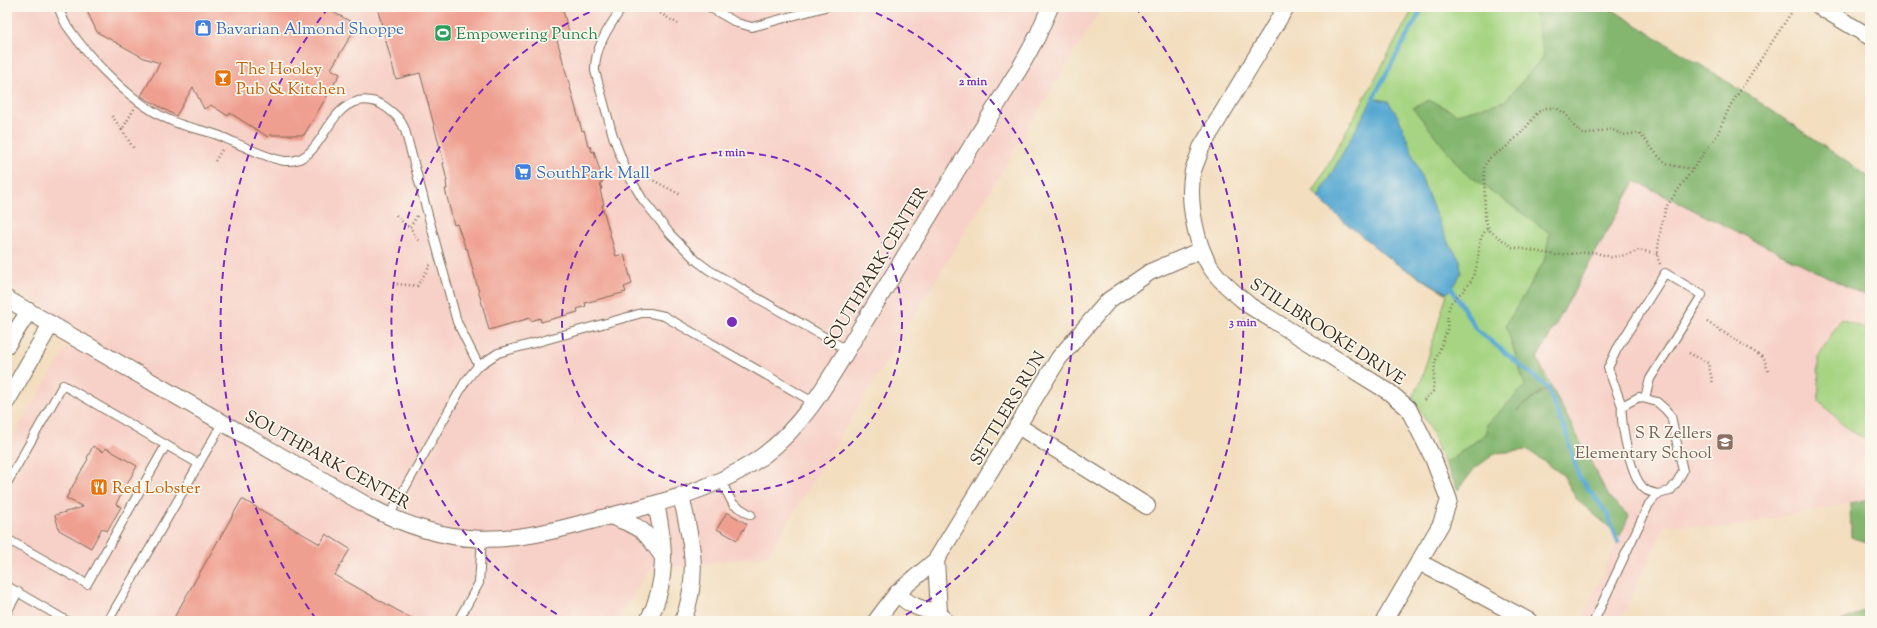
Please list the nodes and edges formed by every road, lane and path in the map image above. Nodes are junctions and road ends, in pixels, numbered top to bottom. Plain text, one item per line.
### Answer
1 (58, 7) edge
2 (623, 7) edge
3 (650, 7) edge
4 (709, 7) edge
5 (825, 7) edge
6 (1050, 7) edge
7 (1286, 7) edge
8 (1795, 7) edge
9 (1820, 7) edge
10 (678, 24) dead end
11 (1870, 37) edge
12 (134, 109) dead end
13 (112, 116) dead end
14 (122, 130) junction
15 (224, 146) dead end
16 (134, 149) dead end
17 (215, 161) dead end
18 (1693, 169) junction
19 (643, 175) dead end
20 (681, 195) dead end
21 (419, 212) dead end
22 (396, 215) dead end
23 (1488, 226) junction
24 (410, 227) junction
25 (420, 243) dead end
26 (1201, 250) junction
27 (1658, 254) junction
28 (432, 261) dead end
29 (1665, 273) junction
30 (397, 284) dead end
31 (7, 299) edge
32 (29, 311) junction
33 (1707, 322) dead end
34 (51, 324) junction
35 (7, 345) edge
36 (847, 350) junction
37 (1689, 354) dead end
38 (479, 366) junction
39 (1768, 372) dead end
40 (1713, 384) dead end
41 (1644, 398) junction
42 (1424, 400) dead end
43 (7, 401) edge
44 (813, 402) junction
45 (1622, 406) junction
46 (223, 422) junction
47 (1018, 426) junction
48 (166, 445) junction
49 (199, 464) junction
50 (721, 481) junction
51 (7, 484) edge
52 (1658, 494) junction
53 (680, 496) junction
54 (656, 504) junction
55 (1147, 506) dead end
56 (750, 515) dead end
57 (388, 516) junction
58 (610, 516) junction
59 (7, 539) edge
60 (482, 539) junction
61 (663, 557) junction
62 (936, 560) junction
63 (1419, 562) junction
64 (7, 586) edge
65 (18, 592) junction
66 (898, 593) junction
67 (7, 612) edge
68 (942, 617) edge
69 (67, 621) edge
70 (108, 621) edge
71 (458, 621) edge
72 (648, 621) edge
73 (683, 621) edge
74 (876, 621) edge
75 (1384, 621) edge
76 (1529, 621) edge
77 (1594, 621) edge

1 - 38 lane
2 - 36 lane
3 - 10 path
4 - 5 lane
6 - 36 street, SOUTHPARK CENTER
7 - 26 street, STILLBROOKE DRIVE
8 - 18 path
9 - 11 street
12 - 14 path
13 - 14 path
14 - 16 path
15 - 17 path
18 - 23 path
18 - 27 path
19 - 20 path
21 - 24 path
22 - 24 path
23 - 27 path
23 - 42 path
24 - 25 path
26 - 47 street, SETTLERS RUN
26 - 63 street, STILLBROOKE DRIVE
27 - 29 path
28 - 30 path
29 - 41 lane
29 - 45 lane
31 - 32 street, SOUTHPARK CENTER
32 - 34 street, SOUTHPARK CENTER
32 - 35 street
33 - 39 path
34 - 43 street
34 - 46 street, SOUTHPARK CENTER
36 - 44 street, SOUTHPARK CENTER
37 - 40 path
38 - 44 lane
38 - 57 lane
41 - 45 lane
41 - 52 lane
44 - 50 street, SOUTHPARK CENTER
45 - 52 lane
46 - 49 lane
46 - 57 street, SOUTHPARK CENTER
47 - 55 street
47 - 62 street, SETTLERS RUN
48 - 49 lane
48 - 51 lane
48 - 59 lane
49 - 70 lane
50 - 53 street, SOUTHPARK CENTER
50 - 56 lane
52 - 77 lane
53 - 54 street, SOUTHPARK CENTER
53 - 73 street
54 - 58 street, SOUTHPARK CENTER
54 - 61 street
57 - 60 street, SOUTHPARK CENTER
58 - 60 street, SOUTHPARK CENTER
58 - 61 street
60 - 71 lane
61 - 72 street
62 - 66 street, SETTLERS RUN
62 - 68 street
63 - 75 street, STILLBROOKE DRIVE
63 - 76 street
64 - 65 lane
65 - 67 lane
65 - 69 lane
66 - 68 street
66 - 74 street, SETTLERS RUN

